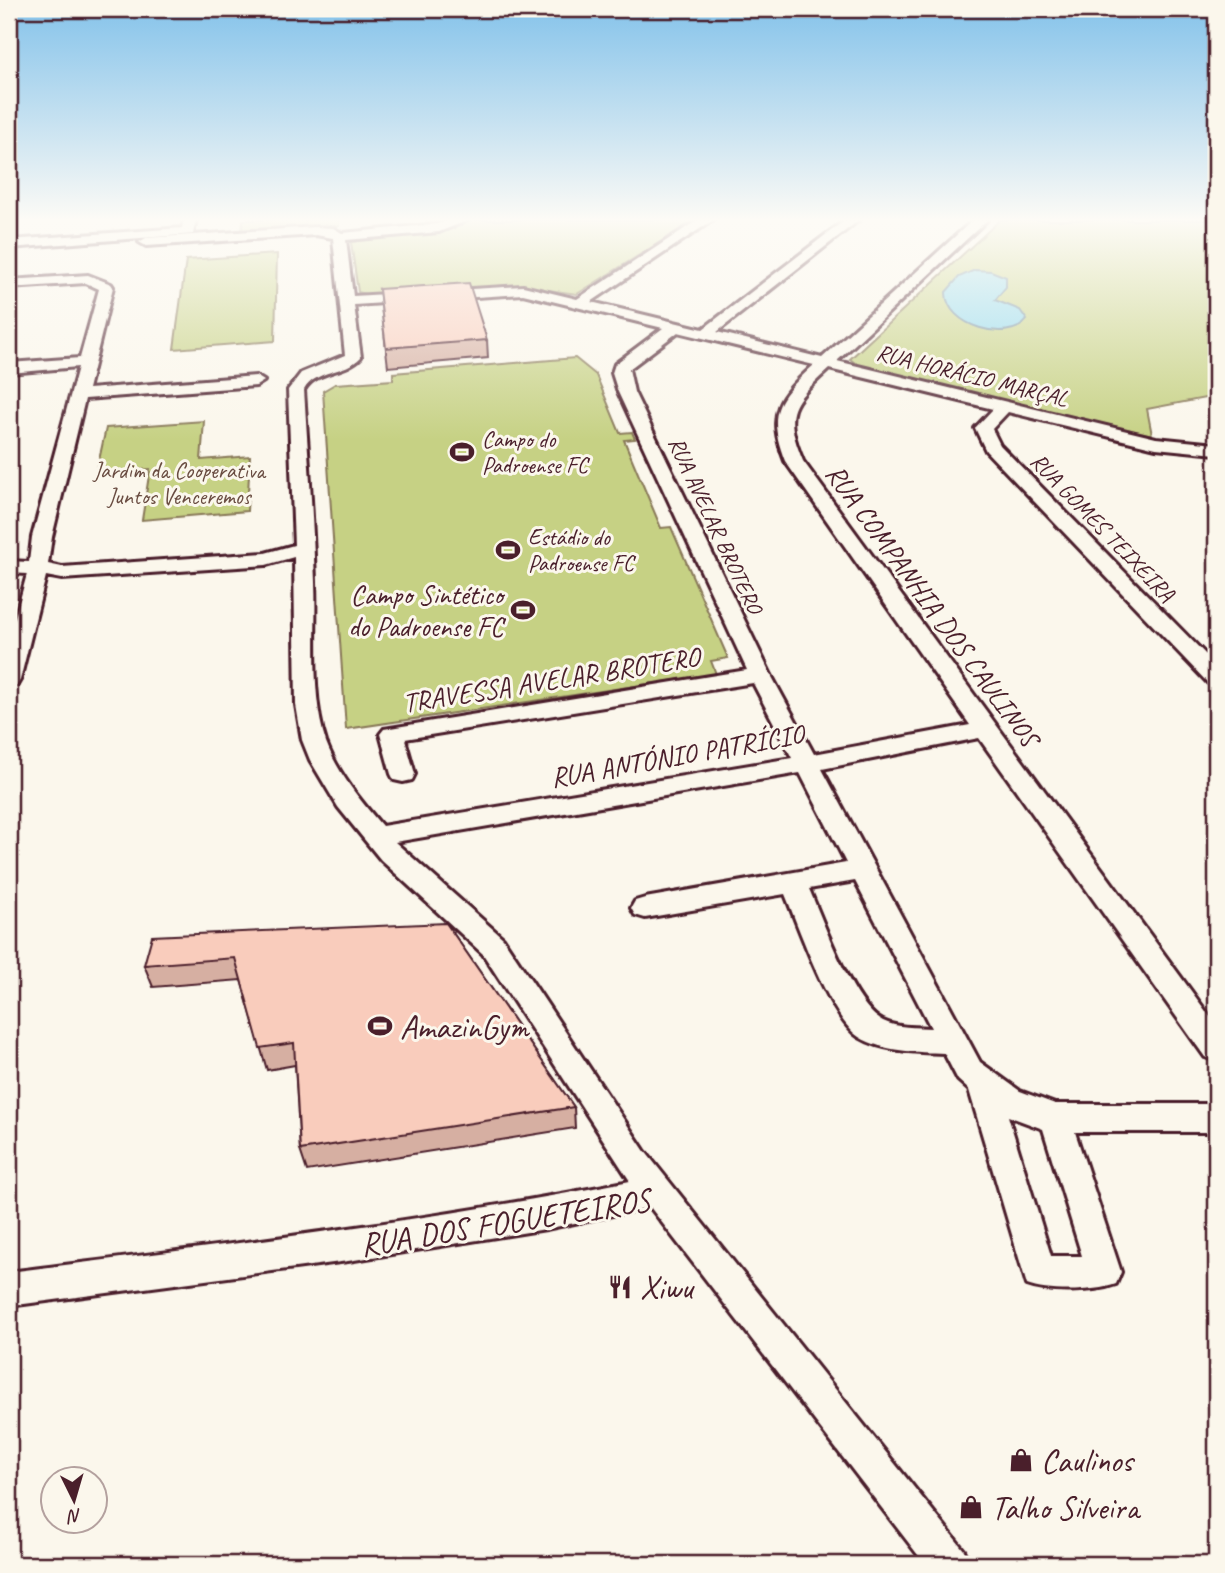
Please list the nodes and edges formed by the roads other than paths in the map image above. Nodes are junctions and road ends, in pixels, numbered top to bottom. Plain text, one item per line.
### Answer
1 (104, 293) edge
2 (346, 293) edge
3 (453, 293) edge
4 (538, 293) edge
5 (595, 293) edge
6 (758, 293) edge
7 (900, 293) edge
8 (347, 301) junction
9 (582, 302) junction
10 (676, 326) junction
11 (707, 333) junction
12 (87, 362) junction
13 (825, 362) junction
14 (9, 368) edge
15 (256, 382) dead end
16 (78, 395) junction
17 (1004, 406) junction
18 (1192, 446) junction
19 (1216, 449) edge
20 (1216, 466) edge
21 (303, 548) junction
22 (266, 559) junction
23 (9, 567) edge
24 (38, 568) junction
25 (305, 581) junction
26 (760, 675) junction
27 (1216, 678) edge
28 (9, 680) edge
29 (986, 729) junction
30 (806, 764) junction
31 (403, 774) dead end
32 (377, 836) junction
33 (864, 870) junction
34 (793, 882) junction
35 (645, 908) dead end
36 (953, 1041) junction
37 (1216, 1048) edge
38 (983, 1084) junction
39 (1055, 1118) junction
40 (1216, 1118) edge
41 (659, 1190) junction
42 (9, 1289) edge
43 (950, 1564) edge

1 - 12 street
2 - 8 street
3 - 8 street, RUA HORÁCIO MARÇAL
4 - 9 street, RUA HORÁCIO MARÇAL
5 - 9 street
6 - 11 street
7 - 13 street, RUA COMPANHIA DOS CAULINOS
8 - 21 street
9 - 10 street, RUA HORÁCIO MARÇAL
10 - 11 street, RUA HORÁCIO MARÇAL
10 - 26 street, RUA AVELAR BROTERO
11 - 13 street, RUA HORÁCIO MARÇAL
12 - 14 street
12 - 16 street
13 - 17 street, RUA HORÁCIO MARÇAL
13 - 29 street, RUA COMPANHIA DOS CAULINOS
15 - 16 street
16 - 24 street
17 - 18 street, RUA HORÁCIO MARÇAL
17 - 27 street, RUA GOMES TEIXEIRA
18 - 19 street, RUA HORÁCIO MARÇAL
18 - 20 street
21 - 22 street
21 - 25 street
22 - 24 street
22 - 25 street
23 - 24 street
24 - 28 street
25 - 32 street
26 - 30 street, RUA AVELAR BROTERO
26 - 31 street, TRAVESSA AVELAR BROTERO
29 - 30 street, RUA ANTÓNIO PATRÍCIO
29 - 37 street, RUA COMPANHIA DOS CAULINOS
30 - 32 street, RUA ANTÓNIO PATRÍCIO
30 - 33 street, RUA AVELAR BROTERO
32 - 41 street
33 - 34 street
33 - 36 street, RUA AVELAR BROTERO
34 - 35 street
34 - 36 street
36 - 38 street, RUA AVELAR BROTERO
38 - 39 street
38 - 39 street
39 - 40 street
41 - 42 street, RUA DOS FOGUETEIROS
41 - 43 street, RUA DOS FOGUETEIROS

